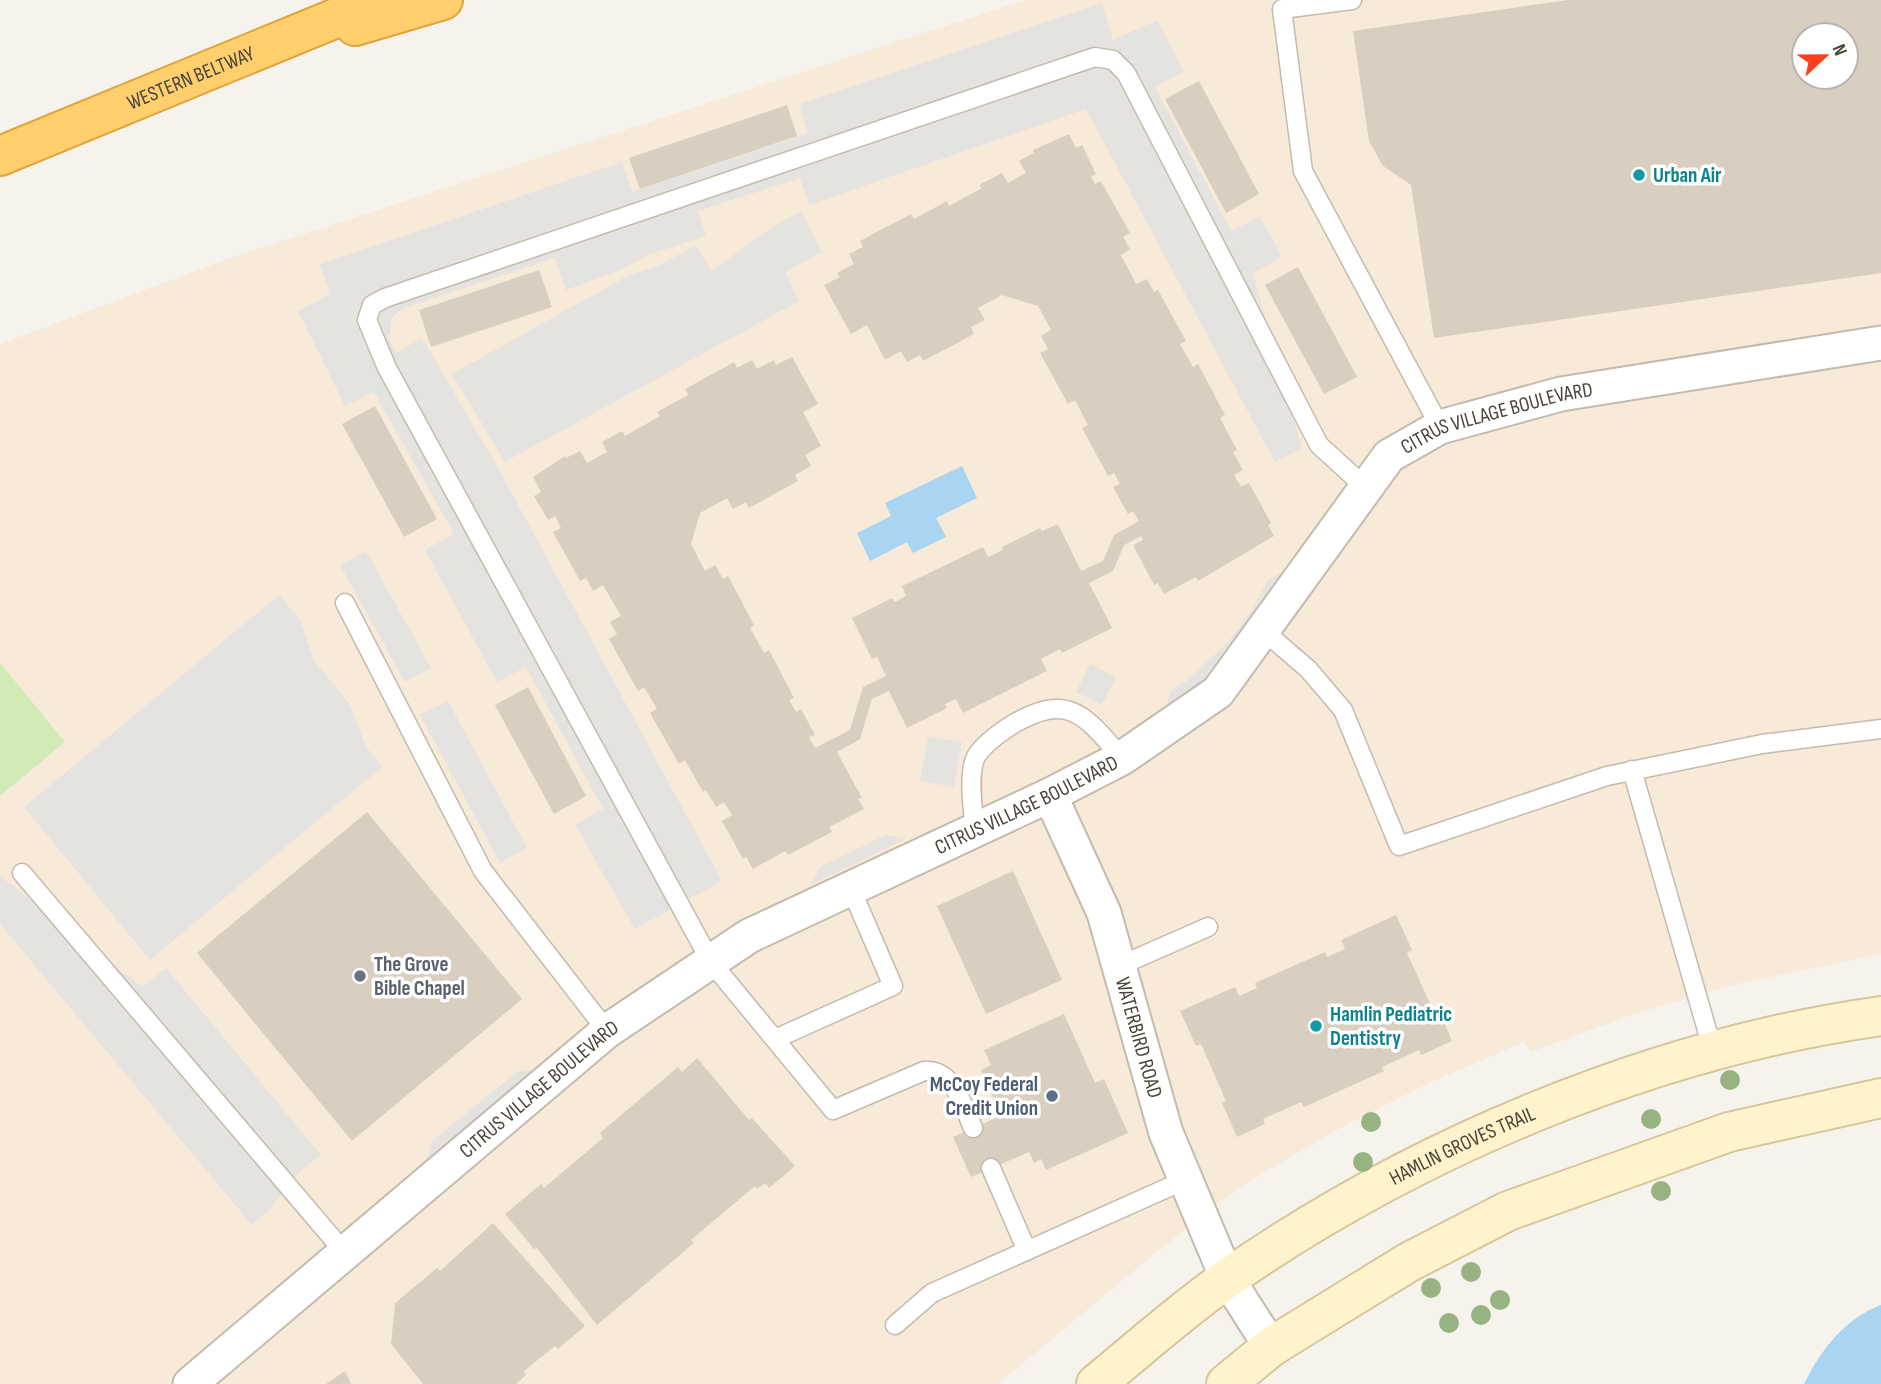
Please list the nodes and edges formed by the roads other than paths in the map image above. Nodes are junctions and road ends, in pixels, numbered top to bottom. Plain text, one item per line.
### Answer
1 (380, 0) edge
2 (443, 0) edge
3 (1352, 0) edge
4 (238, 60) junction
5 (0, 156) edge
6 (1881, 342) edge
7 (1440, 427) junction
8 (1365, 487) junction
9 (345, 603) dead end
10 (1265, 632) junction
11 (1881, 729) edge
12 (1122, 758) junction
13 (1632, 770) junction
14 (1051, 795) junction
15 (975, 830) junction
16 (22, 873) dead end
17 (851, 888) junction
18 (1208, 927) dead end
19 (711, 962) junction
20 (1119, 966) junction
21 (1881, 1016) edge
22 (607, 1031) junction
23 (775, 1038) junction
24 (1713, 1051) junction
25 (1881, 1098) edge
26 (974, 1128) dead end
27 (991, 1168) dead end
28 (1185, 1180) junction
29 (1027, 1251) junction
30 (345, 1253) junction
31 (1227, 1278) junction
32 (895, 1325) dead end
33 (1271, 1347) junction
34 (190, 1384) edge
35 (1096, 1384) edge
36 (1226, 1384) edge

1 - 4 highway, WESTERN BELTWAY
2 - 4 highway
3 - 7 lane
4 - 5 highway, WESTERN BELTWAY
6 - 7 street, CITRUS VILLAGE BOULEVARD
7 - 8 street, CITRUS VILLAGE BOULEVARD
8 - 10 street, CITRUS VILLAGE BOULEVARD
8 - 19 lane
9 - 22 lane
10 - 12 street, CITRUS VILLAGE BOULEVARD
10 - 13 lane
11 - 13 lane
12 - 14 street, CITRUS VILLAGE BOULEVARD
12 - 15 lane
13 - 24 lane
14 - 15 street, CITRUS VILLAGE BOULEVARD
14 - 20 street, WATERBIRD ROAD
15 - 17 street, CITRUS VILLAGE BOULEVARD
16 - 30 lane
17 - 19 street, CITRUS VILLAGE BOULEVARD
17 - 23 lane
18 - 20 lane
19 - 22 street, CITRUS VILLAGE BOULEVARD
19 - 23 lane
20 - 28 street, WATERBIRD ROAD
21 - 24 main road, HAMLIN GROVES TRAIL
22 - 30 street, CITRUS VILLAGE BOULEVARD
23 - 26 lane
24 - 31 main road, HAMLIN GROVES TRAIL
25 - 33 main road
27 - 29 lane
28 - 29 lane
28 - 31 street, WATERBIRD ROAD
29 - 32 lane
30 - 34 street, CITRUS VILLAGE BOULEVARD
31 - 33 street, WATERBIRD ROAD
31 - 35 main road, HAMLIN GROVES TRAIL
33 - 36 main road

